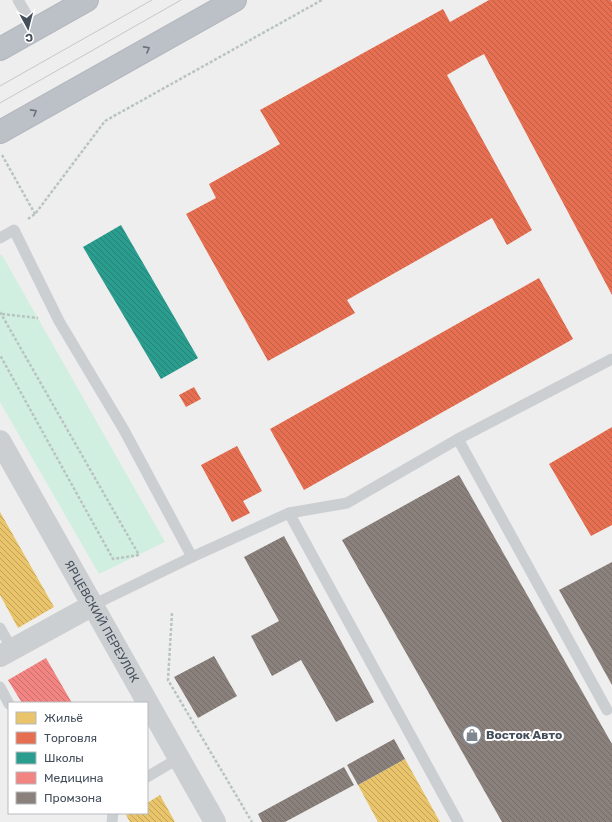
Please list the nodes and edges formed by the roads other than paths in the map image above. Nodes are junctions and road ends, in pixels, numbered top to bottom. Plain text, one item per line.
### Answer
1 (18, 0) edge
2 (87, 0) edge
3 (235, 0) edge
4 (35, 29) junction
5 (0, 49) edge
6 (0, 132) edge
7 (0, 238) edge
8 (612, 359) edge
9 (458, 439) junction
10 (0, 441) edge
11 (289, 513) junction
12 (192, 557) junction
13 (93, 605) junction
14 (0, 628) edge
15 (6, 652) edge
16 (0, 687) edge
17 (8, 702) edge
18 (148, 702) edge
19 (148, 703) edge
20 (607, 710) dead end
21 (179, 758) junction
22 (148, 776) edge
23 (215, 822) edge
24 (458, 822) edge

1 - 4 lane
2 - 4 highway
6 -> 3 highway
4 - 5 highway
7 - 12 lane
8 - 9 lane
9 - 11 lane
9 - 20 lane
10 - 13 street, ЯРЦЕВСКИЙ ПЕРЕУЛОК
11 - 12 lane
11 - 24 lane
12 - 13 lane
13 - 15 street
13 - 18 street, ЯРЦЕВСКИЙ ПЕРЕУЛОК
14 - 15 lane
16 - 17 lane
19 - 21 street, ЯРЦЕВСКИЙ ПЕРЕУЛОК
21 - 22 lane
21 - 23 street, ЯРЦЕВСКИЙ ПЕРЕУЛОК

